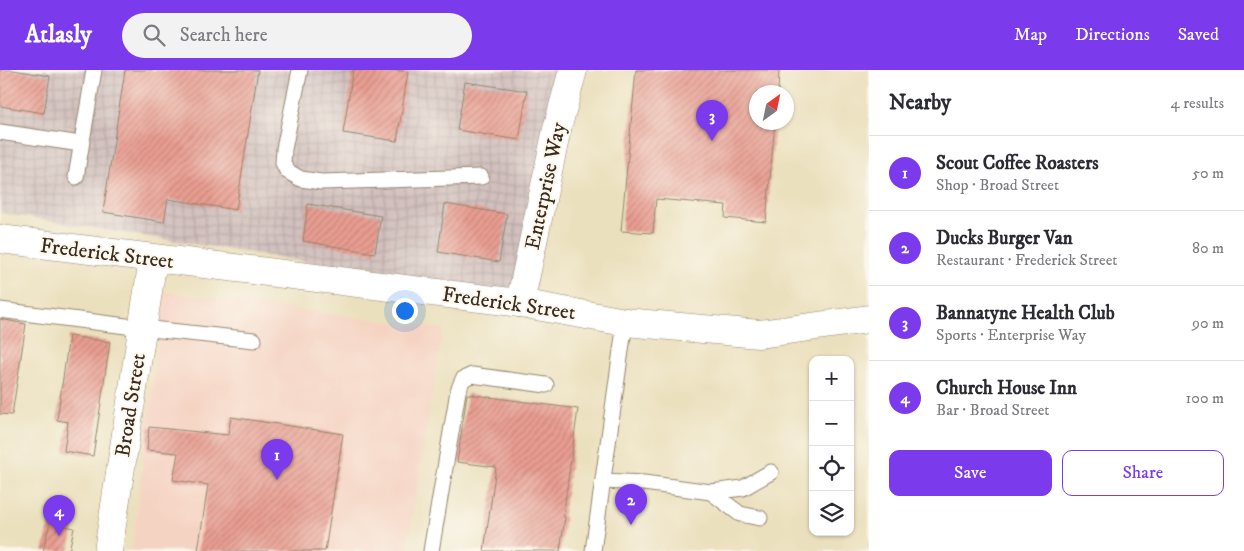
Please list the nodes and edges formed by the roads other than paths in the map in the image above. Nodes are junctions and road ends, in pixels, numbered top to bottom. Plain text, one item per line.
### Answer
1 (94, 70) edge
2 (300, 70) edge
3 (573, 70) edge
4 (0, 132) edge
5 (80, 144) junction
6 (76, 177) dead end
7 (481, 177) dead end
8 (0, 240) edge
9 (153, 259) junction
10 (520, 303) junction
11 (0, 310) edge
12 (869, 319) edge
13 (625, 322) junction
14 (142, 328) junction
15 (254, 340) dead end
16 (546, 385) dead end
17 (771, 472) dead end
18 (603, 481) junction
19 (711, 492) junction
20 (760, 518) dead end
21 (108, 551) edge
22 (431, 551) edge
23 (594, 551) edge

1 - 5 lane
2 - 7 lane
3 - 10 street, Enterprise Way
4 - 5 lane
5 - 6 lane
8 - 9 street, Frederick Street
9 - 10 street, Frederick Street
9 - 14 street, Broad Street
10 - 13 street, Frederick Street
11 - 14 lane
12 - 13 street, Frederick Street
13 - 18 lane
14 - 15 lane
14 - 21 street, Broad Street
16 - 22 lane
17 - 19 lane
18 - 19 lane
18 - 23 lane
19 - 20 lane

